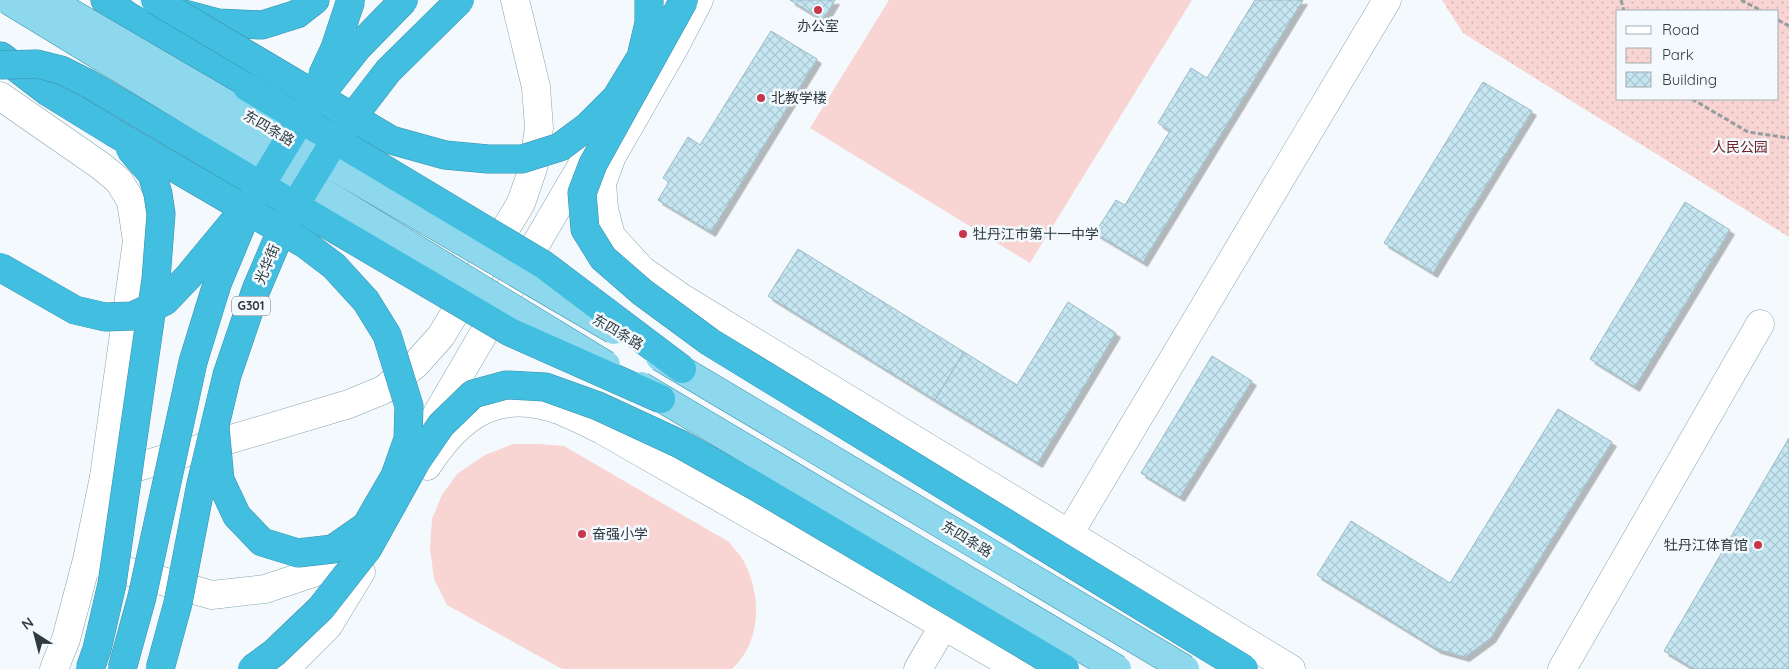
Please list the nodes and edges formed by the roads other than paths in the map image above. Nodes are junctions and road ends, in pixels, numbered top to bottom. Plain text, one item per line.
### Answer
1 (8, 0) edge
2 (49, 0) edge
3 (105, 0) edge
4 (315, 0) edge
5 (351, 0) edge
6 (404, 0) edge
7 (460, 0) edge
8 (515, 0) edge
9 (1387, 0) edge
10 (676, 1) edge
11 (166, 6) edge
12 (0, 55) edge
13 (0, 60) edge
14 (0, 65) edge
15 (48, 92) junction
16 (0, 96) edge
17 (301, 119) junction
18 (113, 132) junction
19 (252, 200) junction
20 (0, 267) edge
21 (1760, 324) dead end
22 (682, 369) junction
23 (662, 399) junction
24 (215, 427) junction
25 (104, 477) junction
26 (390, 524) junction
27 (1069, 534) junction
28 (356, 554) junction
29 (87, 560) junction
30 (944, 625) junction
31 (54, 669) edge
32 (90, 669) edge
33 (122, 669) edge
34 (160, 669) edge
35 (252, 669) edge
36 (285, 669) edge
37 (918, 669) edge
38 (1019, 669) edge
39 (1065, 669) edge
40 (1117, 669) edge
41 (1185, 669) edge
42 (1244, 669) edge
43 (1291, 669) edge
44 (1562, 669) edge

1 - 23 main road, bridge
2 - 22 main road, 东四条路, bridge
3 - 22 highway, bridge
4 - 11 highway
5 - 17 highway, bridge
6 - 17 highway, G301, bridge
7 - 24 highway, 光华街 / G301, bridge
8 - 25 street
9 - 27 street
10 - 11 highway, bridge
10 - 27 street
10 - 28 street
10 - 42 highway, bridge
12 - 15 highway
13 - 15 street, bridge
14 - 23 highway, bridge
15 - 18 highway
16 - 25 street
17 - 19 highway, G301, bridge
18 - 24 highway, bridge
18 - 32 highway, bridge
19 - 20 highway, bridge
19 - 33 highway, G301, bridge
21 - 44 street
22 - 41 main road, 东四条路, bridge
23 - 40 main road, bridge
24 - 34 highway, 光华街 / G301, bridge
25 - 29 street
26 - 28 street
26 - 30 street
26 - 36 street
27 - 43 street
28 - 29 street
29 - 31 street
30 - 37 street
30 - 38 street
35 - 39 highway, bridge

